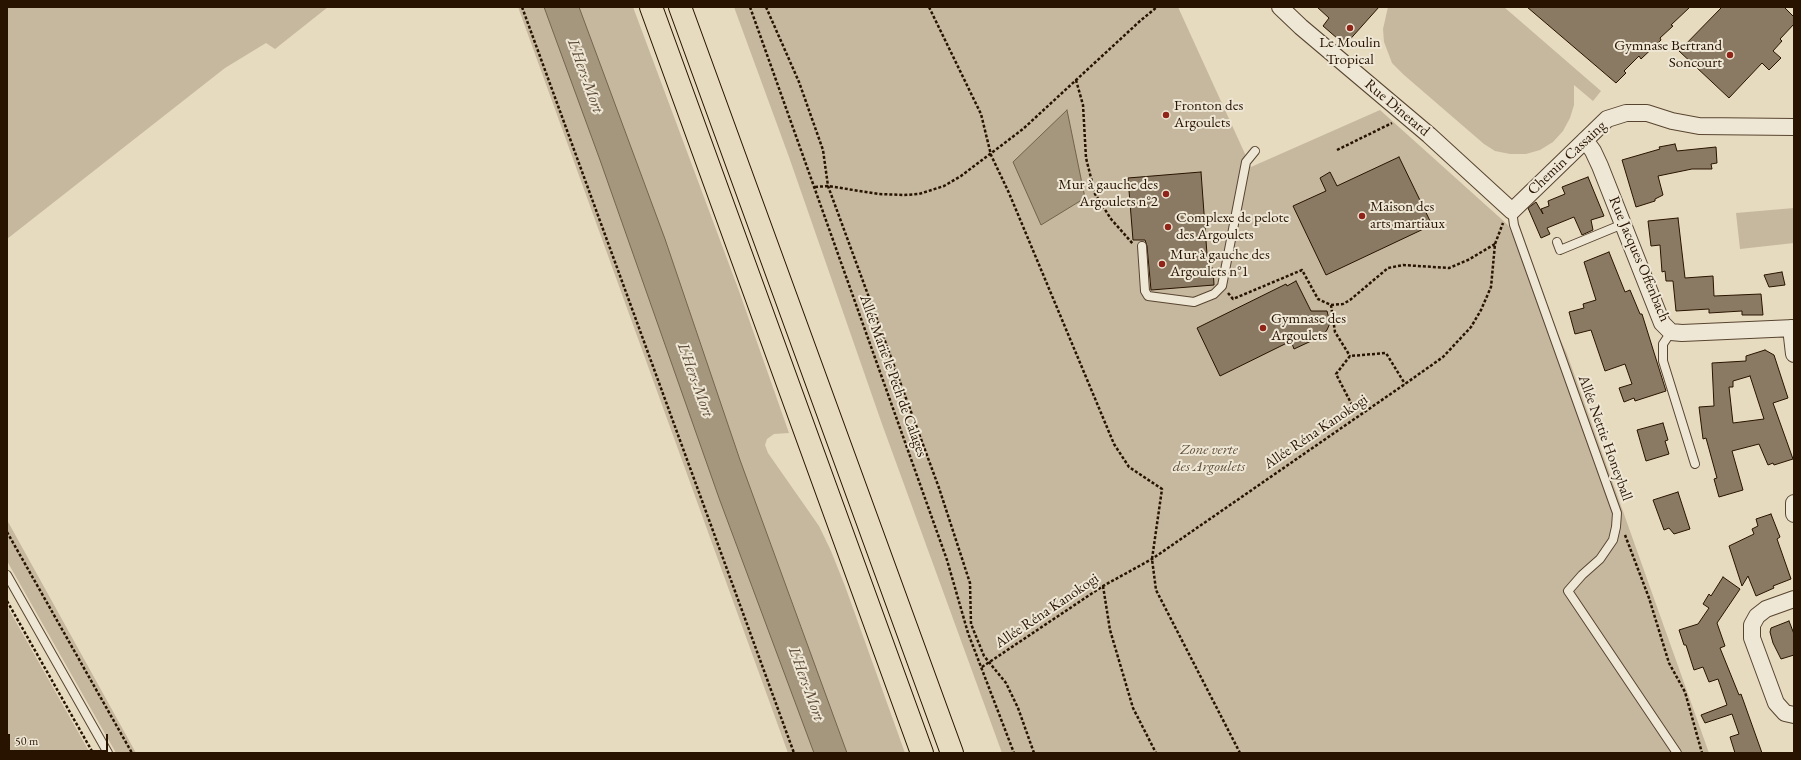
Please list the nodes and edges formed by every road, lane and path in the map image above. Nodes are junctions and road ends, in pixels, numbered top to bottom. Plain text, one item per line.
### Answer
1 (522, 7) edge
2 (651, 7) edge
3 (680, 7) edge
4 (750, 7) edge
5 (766, 7) edge
6 (929, 7) edge
7 (1157, 7) edge
8 (1280, 7) edge
9 (1076, 80) junction
10 (1407, 116) junction
11 (1794, 127) edge
12 (1585, 140) junction
13 (1337, 150) dead end
14 (1254, 151) dead end
15 (991, 155) junction
16 (828, 186) junction
17 (815, 187) junction
18 (1512, 211) junction
19 (1623, 224) junction
20 (1557, 242) dead end
21 (1496, 244) junction
22 (1142, 246) joint
23 (1222, 286) junction
24 (1331, 305) junction
25 (1792, 328) edge
26 (1671, 332) junction
27 (1794, 354) edge
28 (1350, 356) junction
29 (1405, 384) junction
30 (1367, 411) junction
31 (1695, 464) dead end
32 (1794, 504) edge
33 (1617, 513) junction
34 (1794, 514) edge
35 (7, 532) edge
36 (1152, 559) junction
37 (7, 576) edge
38 (1103, 586) junction
39 (1794, 599) edge
40 (7, 601) edge
41 (990, 663) junction
42 (982, 667) junction
43 (1794, 715) edge
44 (94, 753) edge
45 (108, 753) edge
46 (132, 753) edge
47 (794, 753) edge
48 (922, 753) edge
49 (952, 753) edge
50 (1014, 753) edge
51 (1034, 753) edge
52 (1156, 753) edge
53 (1240, 753) edge
54 (1677, 753) edge
55 (1702, 753) edge

1 - 47 path
2 - 48 highway
3 - 49 highway
4 - 17 path, Allée Marie le Pech de Calages
5 - 16 path
6 - 15 path
7 - 9 path
8 - 10 street, Rue Dinetard
9 - 15 path
9 - 22 path
10 - 13 path
10 - 18 street, Rue Dinetard
11 - 12 street, Chemin Cassaing
12 - 18 street, Chemin Cassaing
12 - 19 street, Rue Jacques Offenbach
14 - 23 lane
15 - 16 path
15 - 36 path
16 - 17 path
16 - 41 path
17 - 42 path, Allée Marie le Pech de Calages
18 - 21 path, Allée Réna Kanokogi
18 - 33 lane, Allée Nettie Honeyball
19 - 20 lane
19 - 26 street, Rue Jacques Offenbach
21 - 24 path
21 - 29 path, Allée Réna Kanokogi
22 - 23 lane
23 - 24 path
24 - 28 path
25 - 26 street, Rue Jacques Offenbach
25 - 27 street
26 - 31 lane
28 - 29 path
28 - 30 path
29 - 30 path, Allée Réna Kanokogi
30 - 36 path, Allée Réna Kanokogi
32 - 34 street
33 - 54 lane, Allée Nettie Honeyball
33 - 55 path
35 - 46 path
36 - 38 path, Allée Réna Kanokogi
36 - 53 path
37 - 45 lane
38 - 41 path, Allée Réna Kanokogi
38 - 52 path
39 - 43 street
40 - 44 path
41 - 42 path, Allée Réna Kanokogi
41 - 51 path
42 - 50 path, Allée Marie le Pech de Calages

